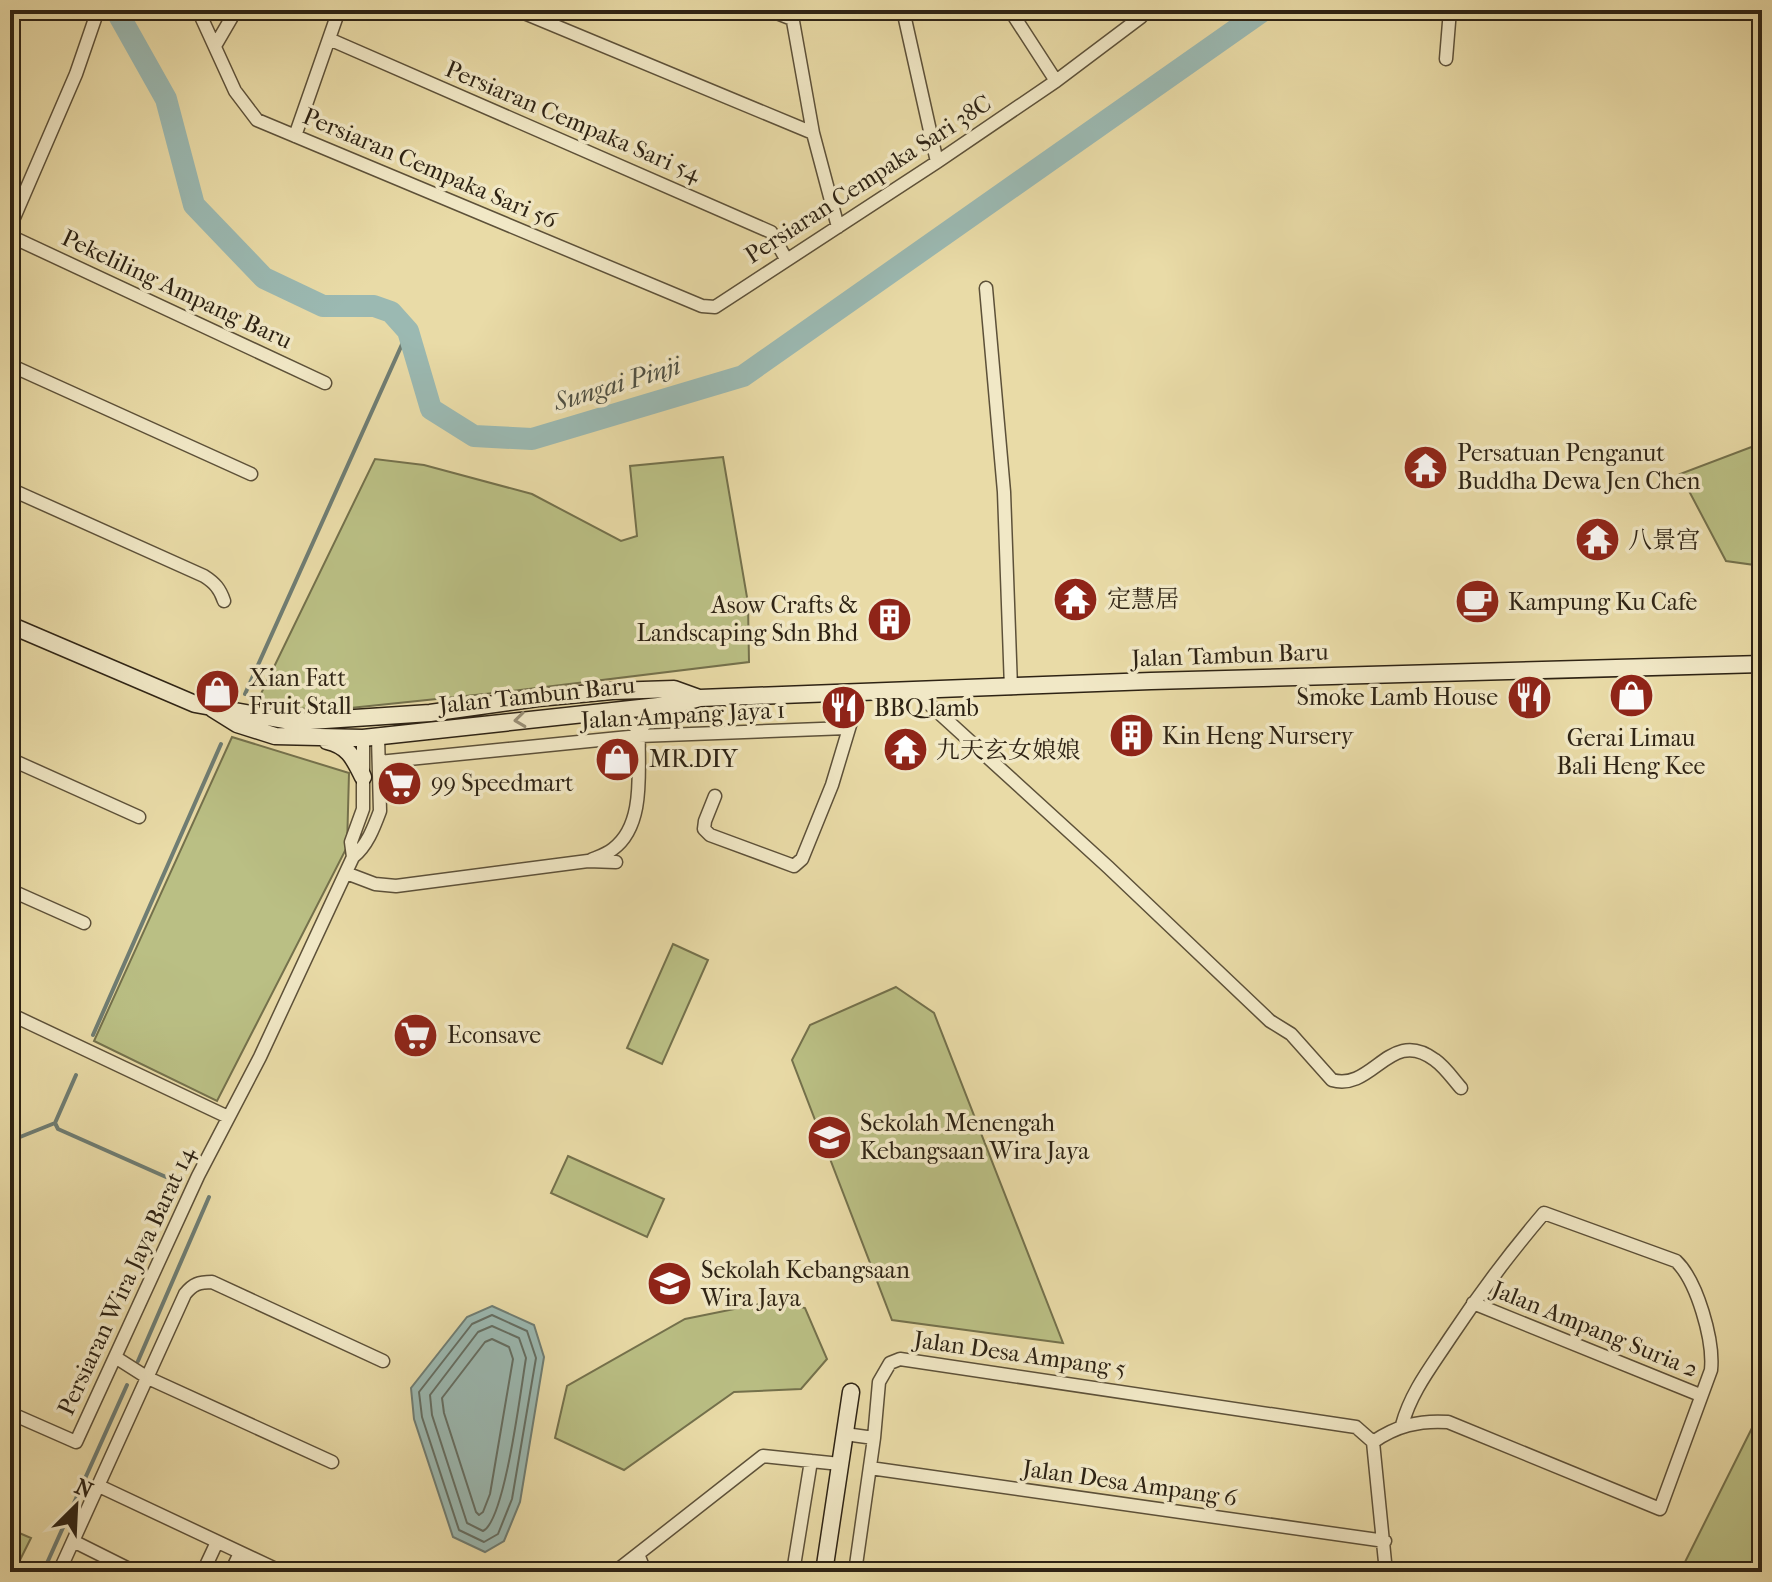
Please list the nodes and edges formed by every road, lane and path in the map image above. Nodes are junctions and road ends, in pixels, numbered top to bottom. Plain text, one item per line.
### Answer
1 (198, 10) edge
2 (236, 10) edge
3 (339, 10) edge
4 (517, 10) edge
5 (769, 10) edge
6 (907, 10) edge
7 (1010, 10) edge
8 (1450, 10) edge
9 (98, 11) edge
10 (792, 14) edge
11 (1141, 17) dead end
12 (329, 39) junction
13 (215, 46) junction
14 (1446, 59) dead end
15 (1056, 81) junction
16 (813, 133) junction
17 (295, 136) junction
18 (937, 162) junction
19 (10, 227) edge
20 (838, 227) junction
21 (10, 236) edge
22 (786, 259) junction
23 (986, 288) dead end
24 (702, 306) joint
25 (10, 365) edge
26 (325, 383) dead end
27 (251, 474) dead end
28 (10, 489) edge
29 (224, 601) dead end
30 (10, 625) edge
31 (1762, 664) edge
32 (1011, 688) junction
33 (860, 692) junction
34 (916, 692) junction
35 (700, 698) junction
36 (664, 705) junction
37 (213, 709) junction
38 (597, 711) junction
39 (430, 713) junction
40 (261, 718) junction
41 (847, 728) junction
42 (639, 733) junction
43 (370, 735) junction
44 (310, 737) junction
45 (10, 759) edge
46 (379, 762) junction
47 (363, 777) junction
48 (715, 796) dead end
49 (139, 817) dead end
50 (353, 857) junction
51 (588, 861) junction
52 (616, 862) dead end
53 (346, 873) junction
54 (10, 890) edge
55 (84, 923) dead end
56 (10, 1014) edge
57 (1461, 1088) dead end
58 (228, 1117) junction
59 (1473, 1303) junction
60 (115, 1357) junction
61 (383, 1361) dead end
62 (148, 1378) junction
63 (851, 1392) dead end
64 (1700, 1395) junction
65 (10, 1413) edge
66 (1402, 1425) junction
67 (845, 1434) junction
68 (874, 1438) junction
69 (1373, 1442) junction
70 (811, 1461) junction
71 (332, 1462) dead end
72 (840, 1464) junction
73 (870, 1468) junction
74 (99, 1486) junction
75 (73, 1541) junction
76 (1385, 1541) junction
77 (217, 1542) junction
78 (240, 1553) junction
79 (638, 1554) junction
80 (59, 1572) edge
81 (135, 1572) edge
82 (203, 1572) edge
83 (231, 1572) edge
84 (282, 1572) edge
85 (615, 1572) edge
86 (645, 1572) edge
87 (793, 1572) edge
88 (824, 1572) edge
89 (855, 1572) edge
90 (1386, 1572) edge

1 - 13 street, Persiaran Cempaka Sari 56
2 - 13 street
3 - 12 street
4 - 16 street
5 - 10 street
6 - 18 street
7 - 15 street
8 - 14 street
9 - 19 street
10 - 16 street
11 - 15 street, Persiaran Cempaka Sari 38C
12 - 17 street
12 - 22 street, Persiaran Cempaka Sari 54
13 - 17 street, Persiaran Cempaka Sari 56
15 - 18 street, Persiaran Cempaka Sari 38C
16 - 20 street
17 - 24 street, Persiaran Cempaka Sari 56
18 - 20 street, Persiaran Cempaka Sari 38C
20 - 22 street, Persiaran Cempaka Sari 38C
21 - 26 street, Pekeliling Ampang Baru
22 - 24 street, Persiaran Cempaka Sari 38C
23 - 32 street
25 - 27 street
28 - 29 street
30 - 37 main road
31 - 32 main road, Jalan Tambun Baru
32 - 34 main road, Jalan Tambun Baru
33 - 34 main road, Jalan Tambun Baru
33 - 35 main road, Jalan Tambun Baru
33 - 41 street
34 - 57 street
35 - 36 main road, Jalan Tambun Baru
35 - 39 main road, Jalan Tambun Baru
36 - 38 main road, Jalan Tambun Baru
36 - 42 street
37 - 40 main road
37 - 44 main road
38 - 42 street
38 -> 43 main road, Jalan Tambun Baru
39 - 40 main road
39 - 43 main road
40 - 43 main road
41 - 42 street, Jalan Ampang Jaya 1
41 - 48 street
42 - 46 street, Jalan Ampang Jaya 1
42 - 51 street
43 - 44 main road
43 - 46 street
43 - 47 street
44 - 47 main road
45 - 49 street
46 - 50 street
47 - 50 street
50 - 53 street, Persiaran Wira Jaya Barat 14
51 - 52 street
51 - 53 street
53 - 58 street, Persiaran Wira Jaya Barat 14
54 - 55 street
56 - 58 street
58 - 60 street, Persiaran Wira Jaya Barat 14
59 - 64 street, Jalan Ampang Suria 2
59 - 64 street
59 - 66 street
60 - 62 street
60 - 65 street, Persiaran Wira Jaya Barat 14
61 - 62 street
62 - 71 street
62 - 74 street
63 - 67 main road
64 - 66 street
66 - 69 street
67 - 68 street
67 - 72 main road
68 - 69 street, Jalan Desa Ampang 5
68 - 73 street, Jalan Desa Ampang 5
69 - 76 street
70 - 72 street
70 - 79 street
70 - 87 street
72 - 88 main road
73 - 76 street, Jalan Desa Ampang 6
73 - 89 street, Jalan Desa Ampang 5
74 - 75 street
74 - 77 street
75 - 80 street
75 - 81 street
76 - 90 street
77 - 78 street
77 - 82 street
78 - 83 street
78 - 84 street
79 - 85 street
79 - 86 street

